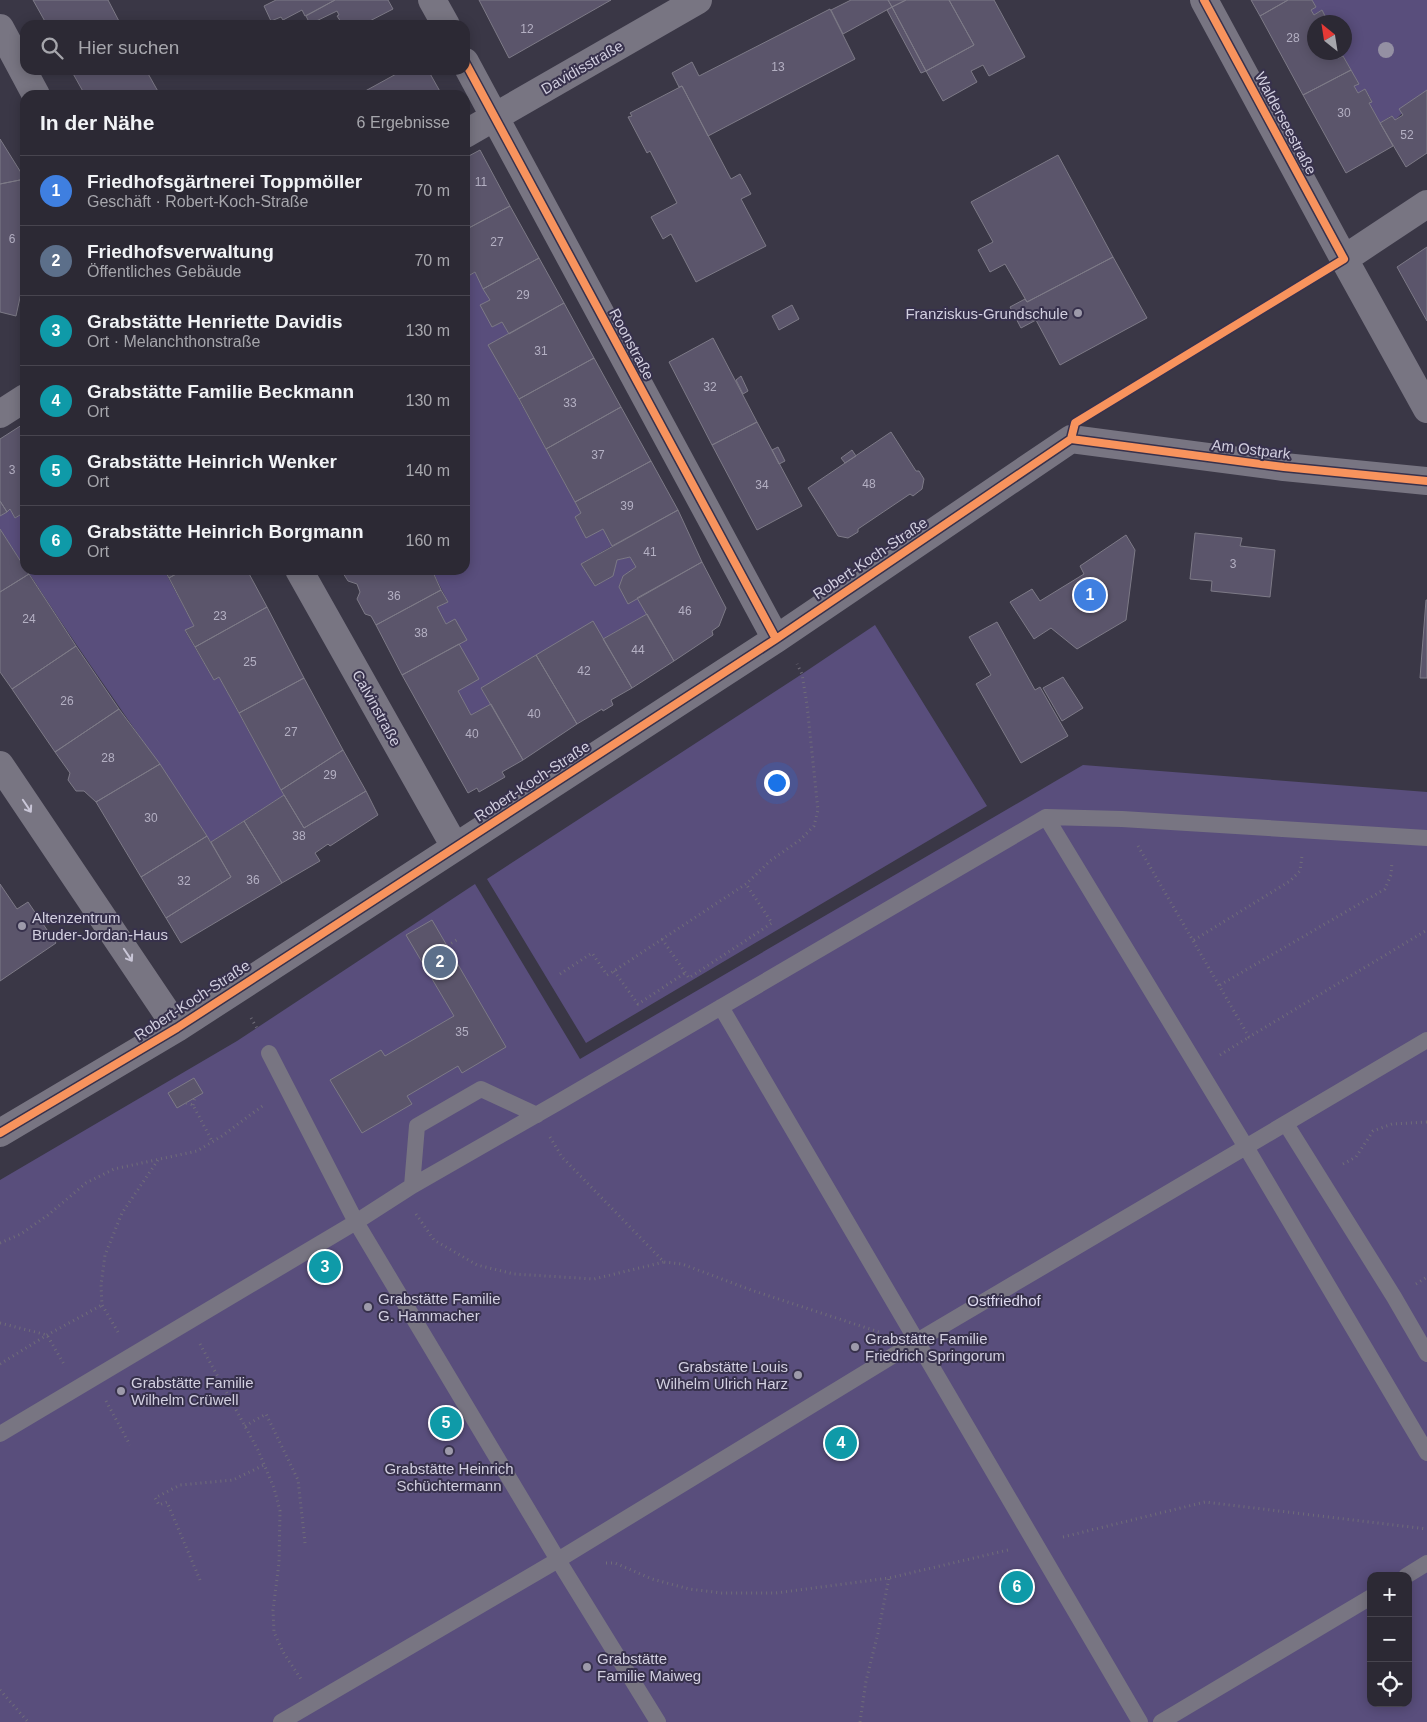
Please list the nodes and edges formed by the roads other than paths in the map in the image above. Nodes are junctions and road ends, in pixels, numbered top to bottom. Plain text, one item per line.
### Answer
1 (432, 0) edge
2 (698, 0) edge
3 (1204, 0) edge
4 (443, 20) edge
5 (0, 28) edge
6 (20, 65) edge
7 (470, 71) edge
8 (25, 75) edge
9 (33, 90) edge
10 (494, 117) junction
11 (470, 131) edge
12 (1427, 204) edge
13 (1333, 266) junction
14 (20, 401) edge
15 (1427, 409) edge
16 (0, 414) edge
17 (1072, 440) joint
18 (1427, 481) edge
19 (302, 575) edge
20 (776, 638) junction
21 (0, 765) edge
22 (1046, 818) junction
23 (1427, 838) edge
24 (455, 847) junction
25 (721, 1006) junction
26 (178, 1028) junction
27 (1427, 1040) edge
28 (269, 1053) road end
29 (537, 1115) junction
30 (1286, 1124) junction
31 (0, 1133) edge
32 (1246, 1147) junction
33 (412, 1186) junction
34 (356, 1222) junction
35 (917, 1341) junction
36 (1427, 1354) edge
37 (0, 1434) edge
38 (1427, 1453) edge
39 (558, 1560) junction
40 (1427, 1563) edge
41 (1412, 1572) edge
42 (1367, 1599) edge
43 (281, 1722) edge
44 (658, 1722) edge
45 (1140, 1722) edge
46 (1161, 1722) edge

1 - 4 street
2 - 10 street, Davidisstraße
3 - 13 street, Walderseestraße
5 - 6 street
7 - 10 street, Roonstraße
8 - 9 street
10 - 11 street, Davidisstraße
10 - 20 street, Roonstraße
12 - 13 street
13 - 15 street, Walderseestraße
14 - 16 street
17 - 18 street, Am Ostpark
17 - 20 street, Robert-Koch-Straße
19 - 24 street, Calvinstraße
20 - 24 street, Robert-Koch-Straße
21 -> 26 street
22 - 23 lane
22 - 25 lane
22 - 32 lane
24 - 26 street, Robert-Koch-Straße
25 - 29 lane
25 - 35 lane
26 - 31 street, Robert-Koch-Straße
27 - 30 lane
28 - 34 lane
29 - 33 lane
29 - 33 lane
30 - 32 lane
30 - 36 lane
32 - 35 lane
32 - 38 lane
33 - 34 lane
34 - 37 lane
34 - 39 lane
35 - 39 lane
35 - 45 lane
39 - 43 lane
39 - 44 lane
40 - 41 lane
42 - 46 lane

